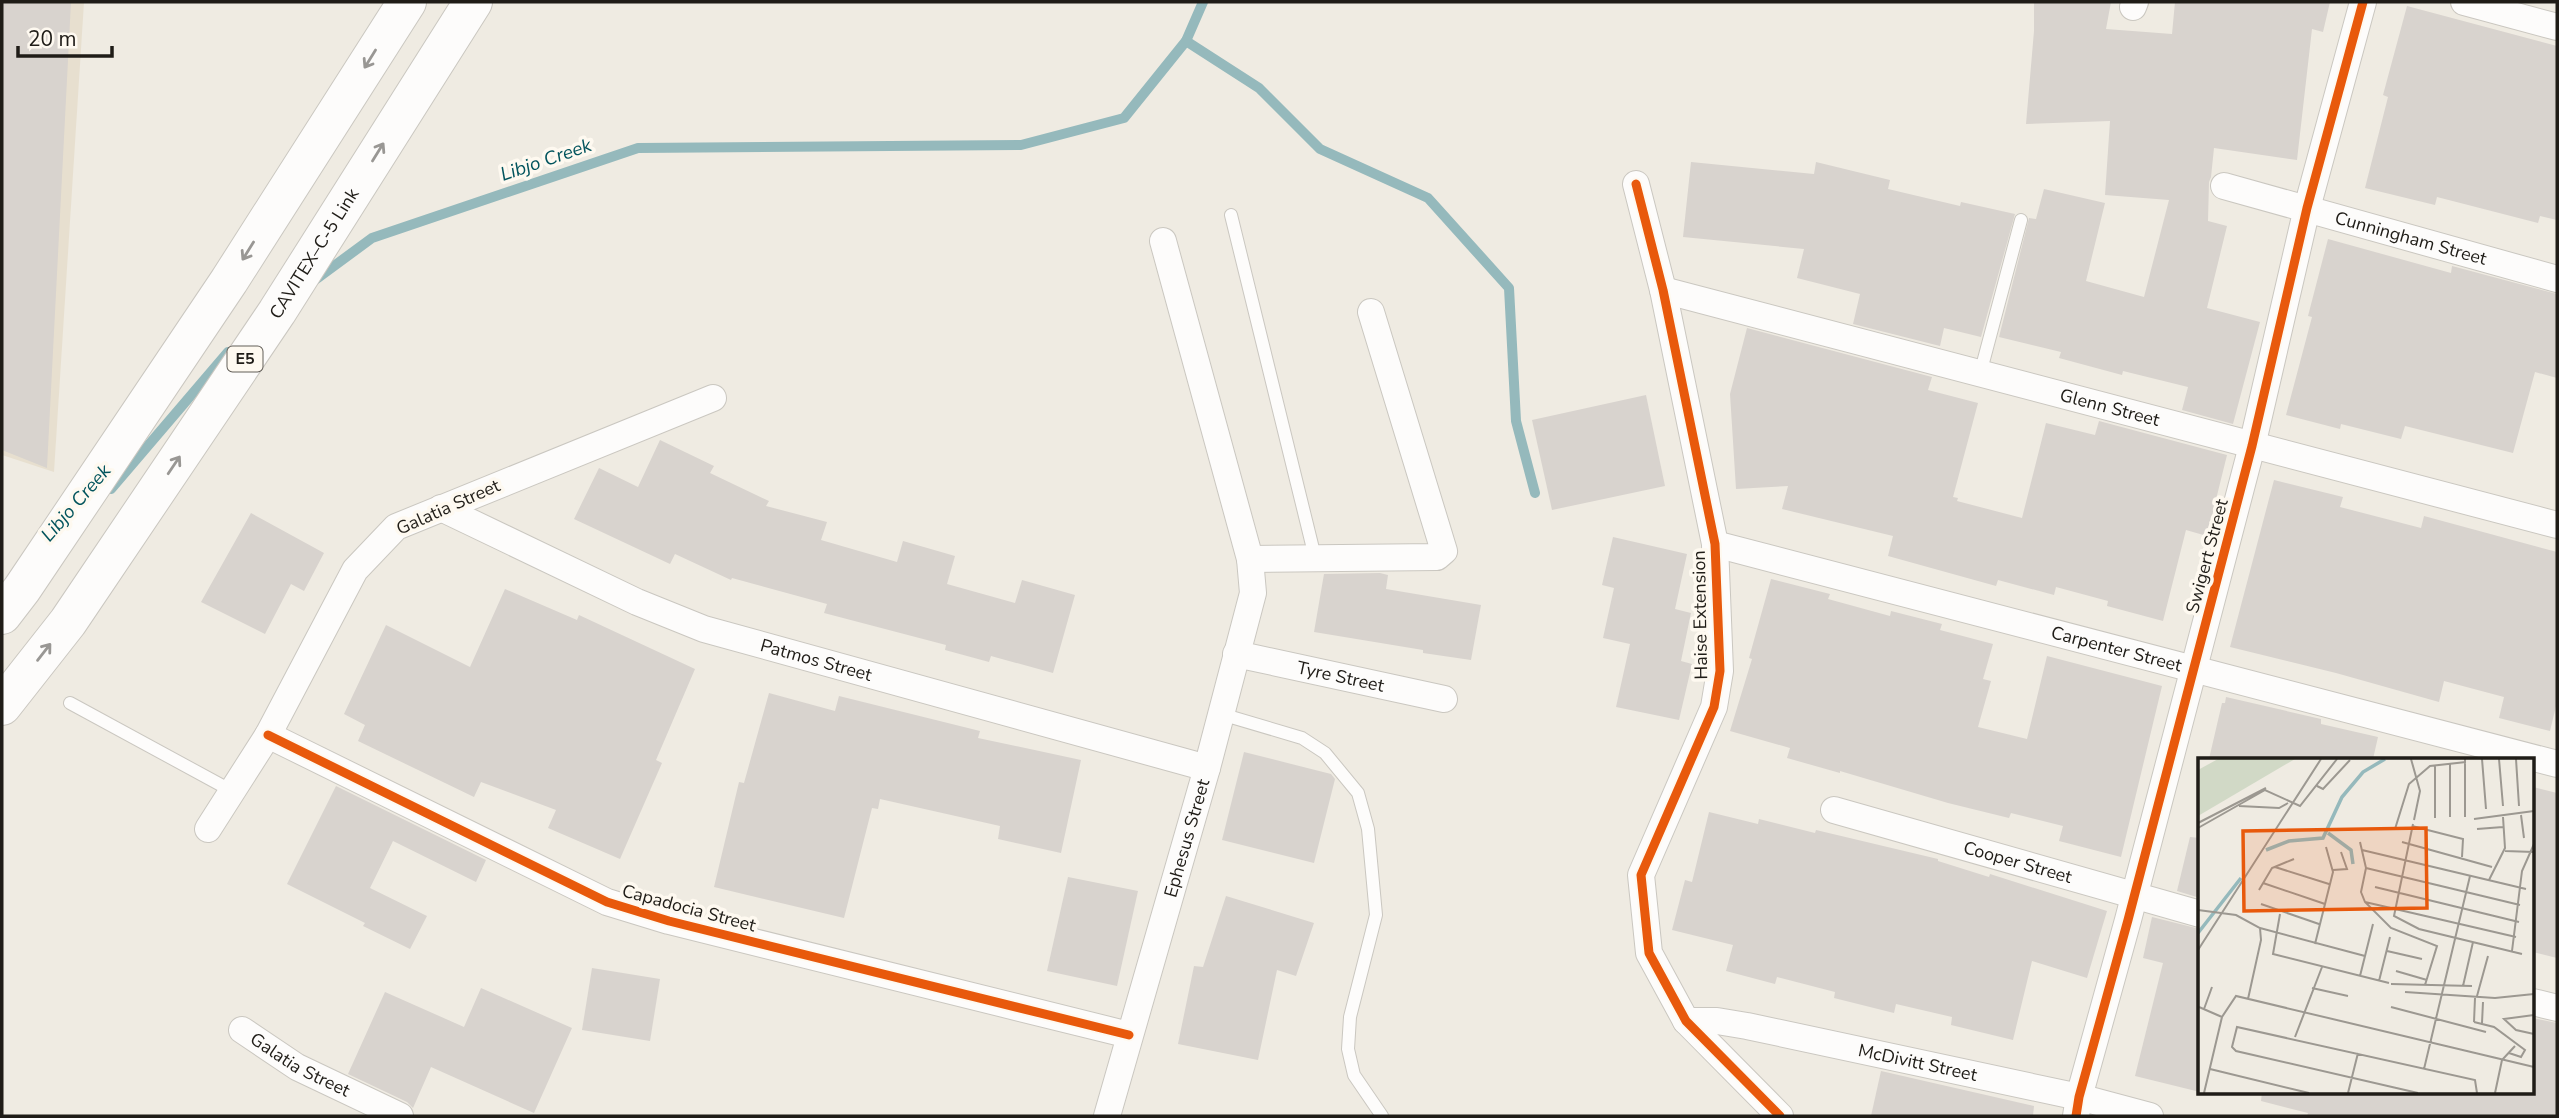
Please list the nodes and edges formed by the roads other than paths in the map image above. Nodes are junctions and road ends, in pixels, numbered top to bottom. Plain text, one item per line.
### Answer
1 (407, 2) edge
2 (473, 2) edge
3 (2362, 2) edge
4 (2464, 2) edge
5 (2557, 27) edge
6 (1636, 184) dead end
7 (2224, 186) dead end
8 (2308, 208) junction
9 (1231, 215) dead end
10 (2021, 219) dead end
11 (1163, 242) dead end
12 (2557, 279) edge
13 (1663, 290) junction
14 (1371, 312) dead end
15 (1980, 374) junction
16 (713, 398) dead end
17 (2252, 446) junction
18 (441, 508) junction
19 (2557, 525) edge
20 (1716, 544) junction
21 (1315, 557) junction
22 (1250, 559) junction
23 (2, 615) edge
24 (1236, 654) junction
25 (2193, 670) junction
26 (1444, 699) dead end
27 (70, 704) dead end
28 (2, 706) edge
29 (1221, 714) junction
30 (268, 736) junction
31 (2534, 758) edge
32 (2534, 758) edge
33 (2557, 764) edge
34 (1207, 768) junction
35 (232, 791) junction
36 (1834, 810) dead end
37 (208, 829) dead end
38 (2134, 897) junction
39 (2198, 913) edge
40 (2534, 1002) edge
41 (2557, 1008) edge
42 (1686, 1021) junction
43 (242, 1030) dead end
44 (1129, 1035) junction
45 (2078, 1107) edge
46 (400, 1116) edge
47 (1107, 1116) edge
48 (1382, 1116) edge
49 (1780, 1116) edge
50 (2150, 1116) edge

1 -> 23 highway
28 -> 2 highway, CAVITEX–C-5 Link / E5
3 - 8 street, Swigert Street
4 - 5 street
6 - 13 street, Haise Extension
7 - 8 street, Cunningham Street
8 - 12 street, Cunningham Street
8 - 17 street, Swigert Street
9 - 21 lane
10 - 15 lane
11 - 22 street, Ephesus Street
13 - 15 street, Glenn Street
13 - 20 street, Haise Extension
14 - 21 street
15 - 17 street, Glenn Street
16 - 18 street, Galatia Street
17 - 19 street, Glenn Street
17 - 25 street, Swigert Street
18 - 30 street, Galatia Street
18 - 34 street, Patmos Street
20 - 25 street, Carpenter Street
20 - 42 street, Haise Extension
21 - 22 street
22 - 24 street, Ephesus Street
24 - 26 street, Tyre Street
24 - 29 street, Ephesus Street
25 - 31 street, Carpenter Street
25 - 38 street, Swigert Street
27 - 35 lane
29 - 34 street, Ephesus Street
29 - 48 lane
30 - 35 street, Galatia Street
30 - 44 street, Capadocia Street
32 - 33 street, Carpenter Street
34 - 44 street, Ephesus Street
35 - 37 street, Galatia Street
36 - 38 street, Cooper Street
38 - 39 street, Cooper Street
38 - 45 street, Swigert Street
40 - 41 street
42 - 45 street, McDivitt Street
42 - 49 street, Haise Extension
43 - 46 street, Galatia Street
44 - 47 street, Ephesus Street
45 - 50 street, McDivitt Street

